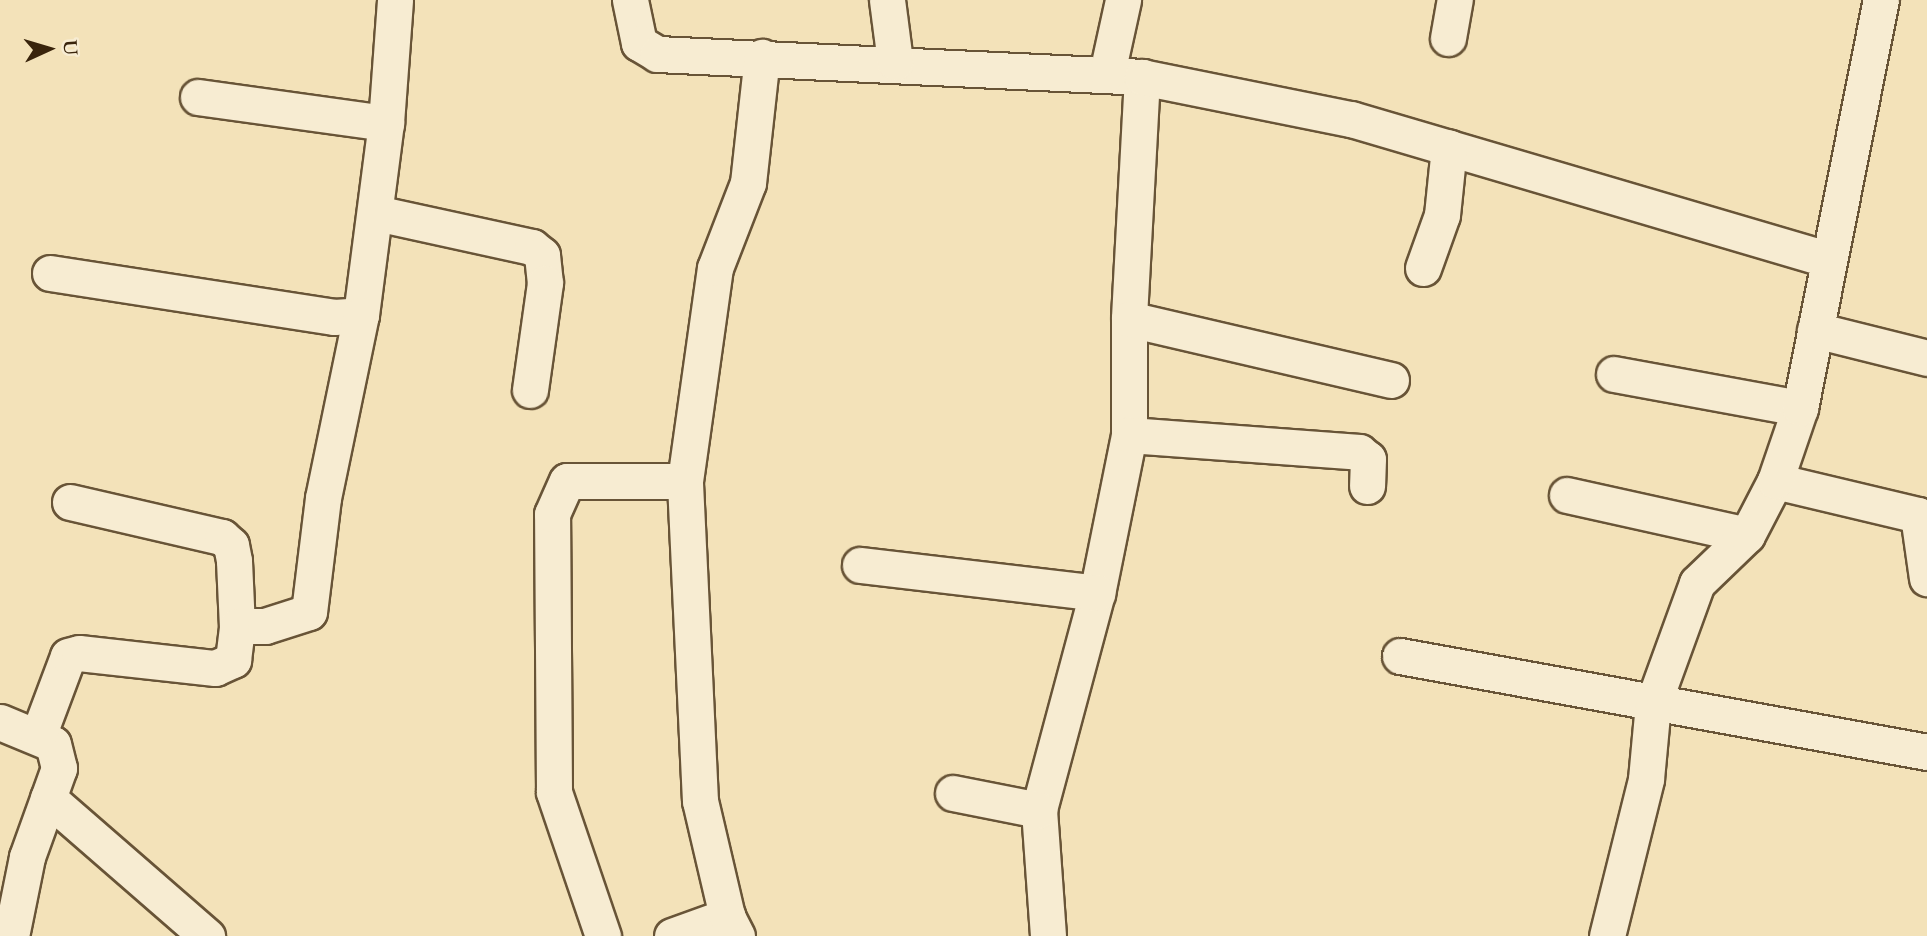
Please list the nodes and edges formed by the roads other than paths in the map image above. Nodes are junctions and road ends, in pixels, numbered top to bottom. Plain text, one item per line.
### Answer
1 (395, 0) edge
2 (630, 0) edge
3 (887, 0) edge
4 (1123, 0) edge
5 (1455, 0) edge
6 (1881, 0) edge
7 (1448, 38) dead end
8 (762, 57) junction
9 (895, 62) junction
10 (1107, 73) junction
11 (1142, 78) junction
12 (198, 97) dead end
13 (386, 123) junction
14 (1449, 147) junction
15 (376, 212) junction
16 (1829, 260) junction
17 (1423, 268) dead end
18 (50, 273) dead end
19 (360, 315) junction
20 (1129, 319) junction
21 (1815, 330) junction
22 (1927, 358) edge
23 (1614, 374) dead end
24 (1391, 380) dead end
25 (530, 390) dead end
26 (1800, 408) junction
27 (1129, 435) junction
28 (685, 481) junction
29 (1775, 481) junction
30 (1367, 486) dead end
31 (1567, 495) dead end
32 (70, 502) dead end
33 (1747, 535) junction
34 (860, 565) dead end
35 (1927, 578) edge
36 (1097, 593) junction
37 (237, 626) junction
38 (1400, 656) dead end
39 (1653, 704) junction
40 (0, 722) edge
41 (38, 736) junction
42 (1927, 752) edge
43 (953, 793) dead end
44 (48, 798) junction
45 (1039, 810) junction
46 (13, 853) edge
47 (732, 926) edge
48 (12, 935) edge
49 (207, 936) edge
50 (603, 936) edge
51 (672, 936) edge
52 (1048, 936) edge
53 (1607, 936) edge

1 - 13 street
2 - 8 street
3 - 9 street
4 - 10 street
5 - 7 street
6 - 16 street
8 - 9 street
8 - 28 street
9 - 10 street
10 - 11 street
11 - 14 street
11 - 20 street
12 - 13 street
13 - 15 street
14 - 16 street
14 - 17 street
15 - 19 street
15 - 25 street
16 - 21 street
18 - 19 street
19 - 37 street
20 - 24 street
20 - 27 street
21 - 22 street
21 - 26 street
23 - 26 street
26 - 29 street
27 - 30 street
27 - 36 street
28 - 47 street
28 - 50 street
29 - 33 street
29 - 35 street
31 - 33 street
32 - 37 street
33 - 39 street
34 - 36 street
36 - 45 street
37 - 41 street
38 - 39 street
39 - 42 street
39 - 53 street
40 - 41 street
41 - 44 street
43 - 45 street
44 - 46 street
44 - 49 street
45 - 52 street
46 - 48 street
47 - 51 street

